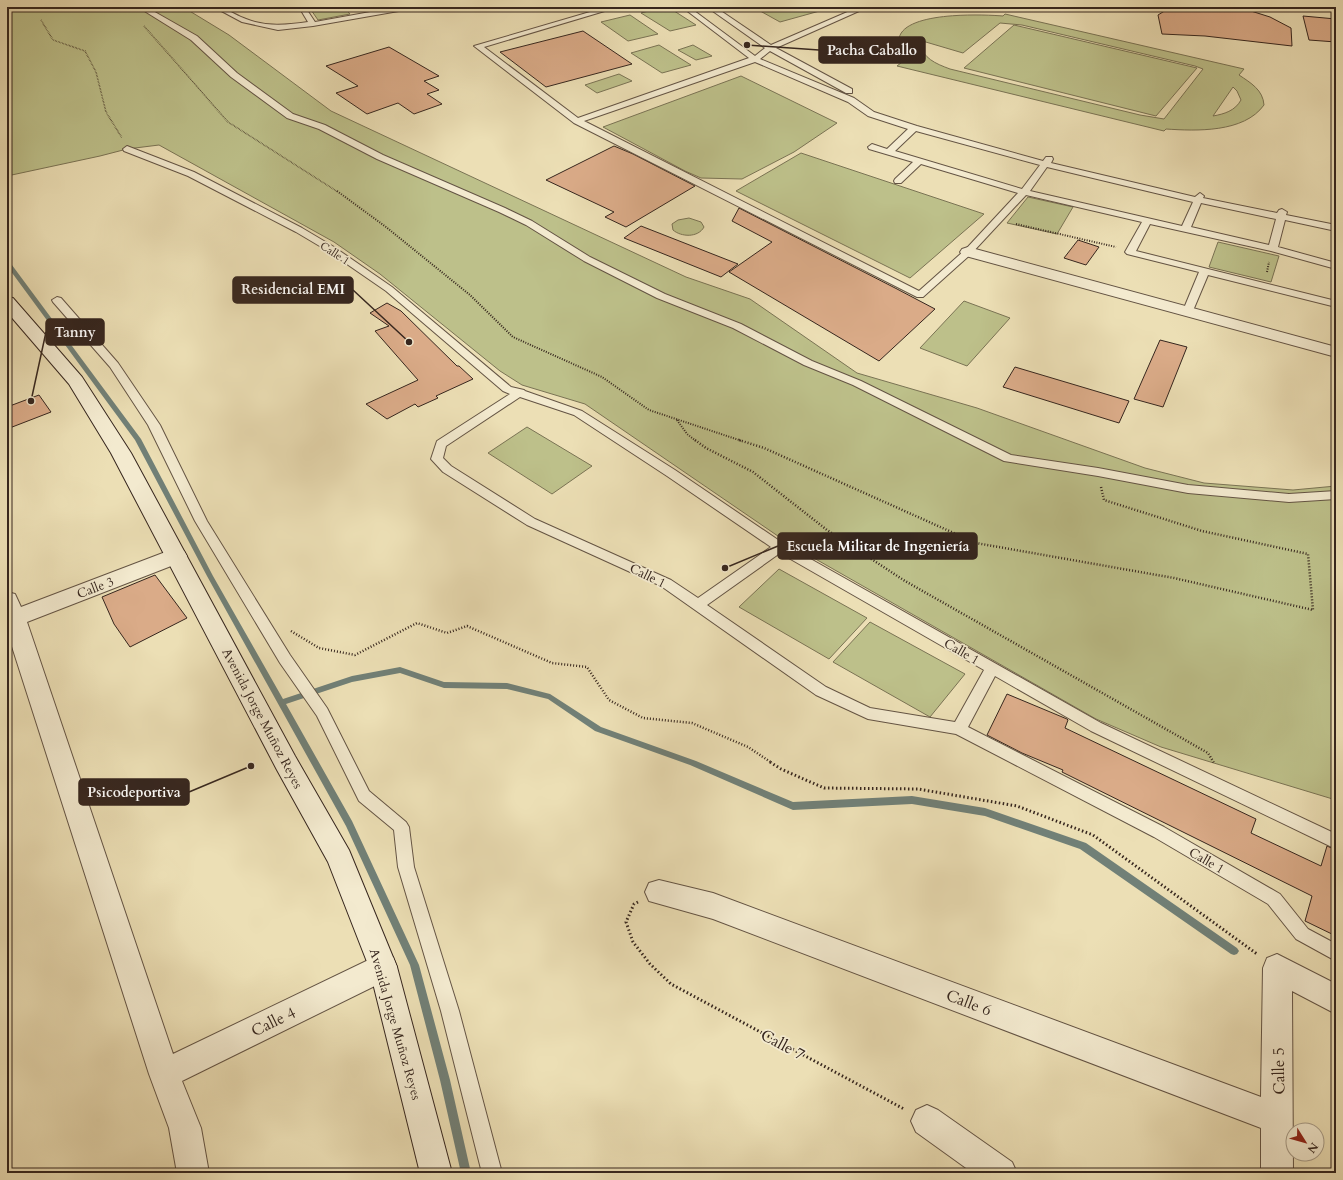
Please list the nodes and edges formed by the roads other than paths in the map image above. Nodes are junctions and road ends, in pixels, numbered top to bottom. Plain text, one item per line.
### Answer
1 (141, 7) edge
2 (217, 7) edge
3 (302, 7) edge
4 (410, 7) edge
5 (615, 7) edge
6 (684, 7) edge
7 (710, 7) edge
8 (865, 7) edge
9 (1318, 7) edge
10 (1336, 8) edge
11 (313, 24) junction
12 (770, 48) junction
13 (754, 59) junction
14 (577, 121) junction
15 (914, 128) junction
16 (872, 147) dead end
17 (127, 149) road end
18 (889, 152) junction
19 (919, 161) junction
20 (1048, 162) junction
21 (898, 181) dead end
22 (1024, 192) junction
23 (1199, 198) junction
24 (1282, 215) junction
25 (1147, 222) junction
26 (1336, 222) edge
27 (1336, 228) edge
28 (1185, 230) junction
29 (1273, 249) junction
30 (968, 252) junction
31 (1336, 266) edge
32 (1204, 272) junction
33 (57, 300) dead end
34 (7, 302) edge
35 (1336, 304) edge
36 (1187, 313) junction
37 (1336, 352) edge
38 (520, 392) junction
39 (1336, 495) edge
40 (780, 548) junction
41 (176, 556) junction
42 (698, 605) junction
43 (11, 609) edge
44 (992, 668) junction
45 (959, 729) junction
46 (1336, 842) edge
47 (659, 892) road end
48 (1336, 953) edge
49 (382, 967) junction
50 (1336, 1000) edge
51 (164, 1074) junction
52 (1278, 1119) junction
53 (927, 1121) road end
54 (193, 1173) edge
55 (436, 1173) edge
56 (492, 1173) edge
57 (1001, 1173) edge
58 (1277, 1173) edge

1 - 39 lane
2 - 11 lane
3 - 11 lane
4 - 11 lane
5 - 14 lane
6 - 13 lane
7 - 12 lane
8 - 12 lane
9 - 10 street
12 - 13 lane
12 - 20 lane
13 - 14 lane
13 - 15 lane
14 - 30 lane
15 - 18 lane
15 - 20 lane
16 - 18 lane
17 - 38 lane, Calle 1
18 - 19 lane
19 - 21 lane
19 - 22 lane
20 - 22 lane
20 - 23 lane
22 - 25 lane
22 - 30 lane
23 - 24 lane
23 - 28 lane
24 - 26 lane
24 - 27 lane
24 - 29 lane
25 - 28 lane
25 - 32 lane
28 - 29 lane
29 - 31 lane
30 - 36 street
32 - 35 lane
32 - 36 lane
33 - 56 lane
34 - 41 street, Avenida Jorge Muñoz Reyes
36 - 37 street
38 - 40 lane, Calle 1
38 - 42 lane, Calle 1
40 - 42 lane
40 - 44 lane, Calle 1
41 - 43 street, Calle 3
41 - 49 street, Avenida Jorge Muñoz Reyes
42 - 45 lane, Calle 1
43 - 51 street
44 - 45 lane, Calle 1
44 - 46 lane, Calle 1
45 - 48 lane, Calle 1
47 - 52 street, Calle 6
49 - 51 street, Calle 4
49 - 55 street, Avenida Jorge Muñoz Reyes
50 - 52 street, Calle 5
51 - 54 street
52 - 58 street, Calle 5
53 - 57 street

